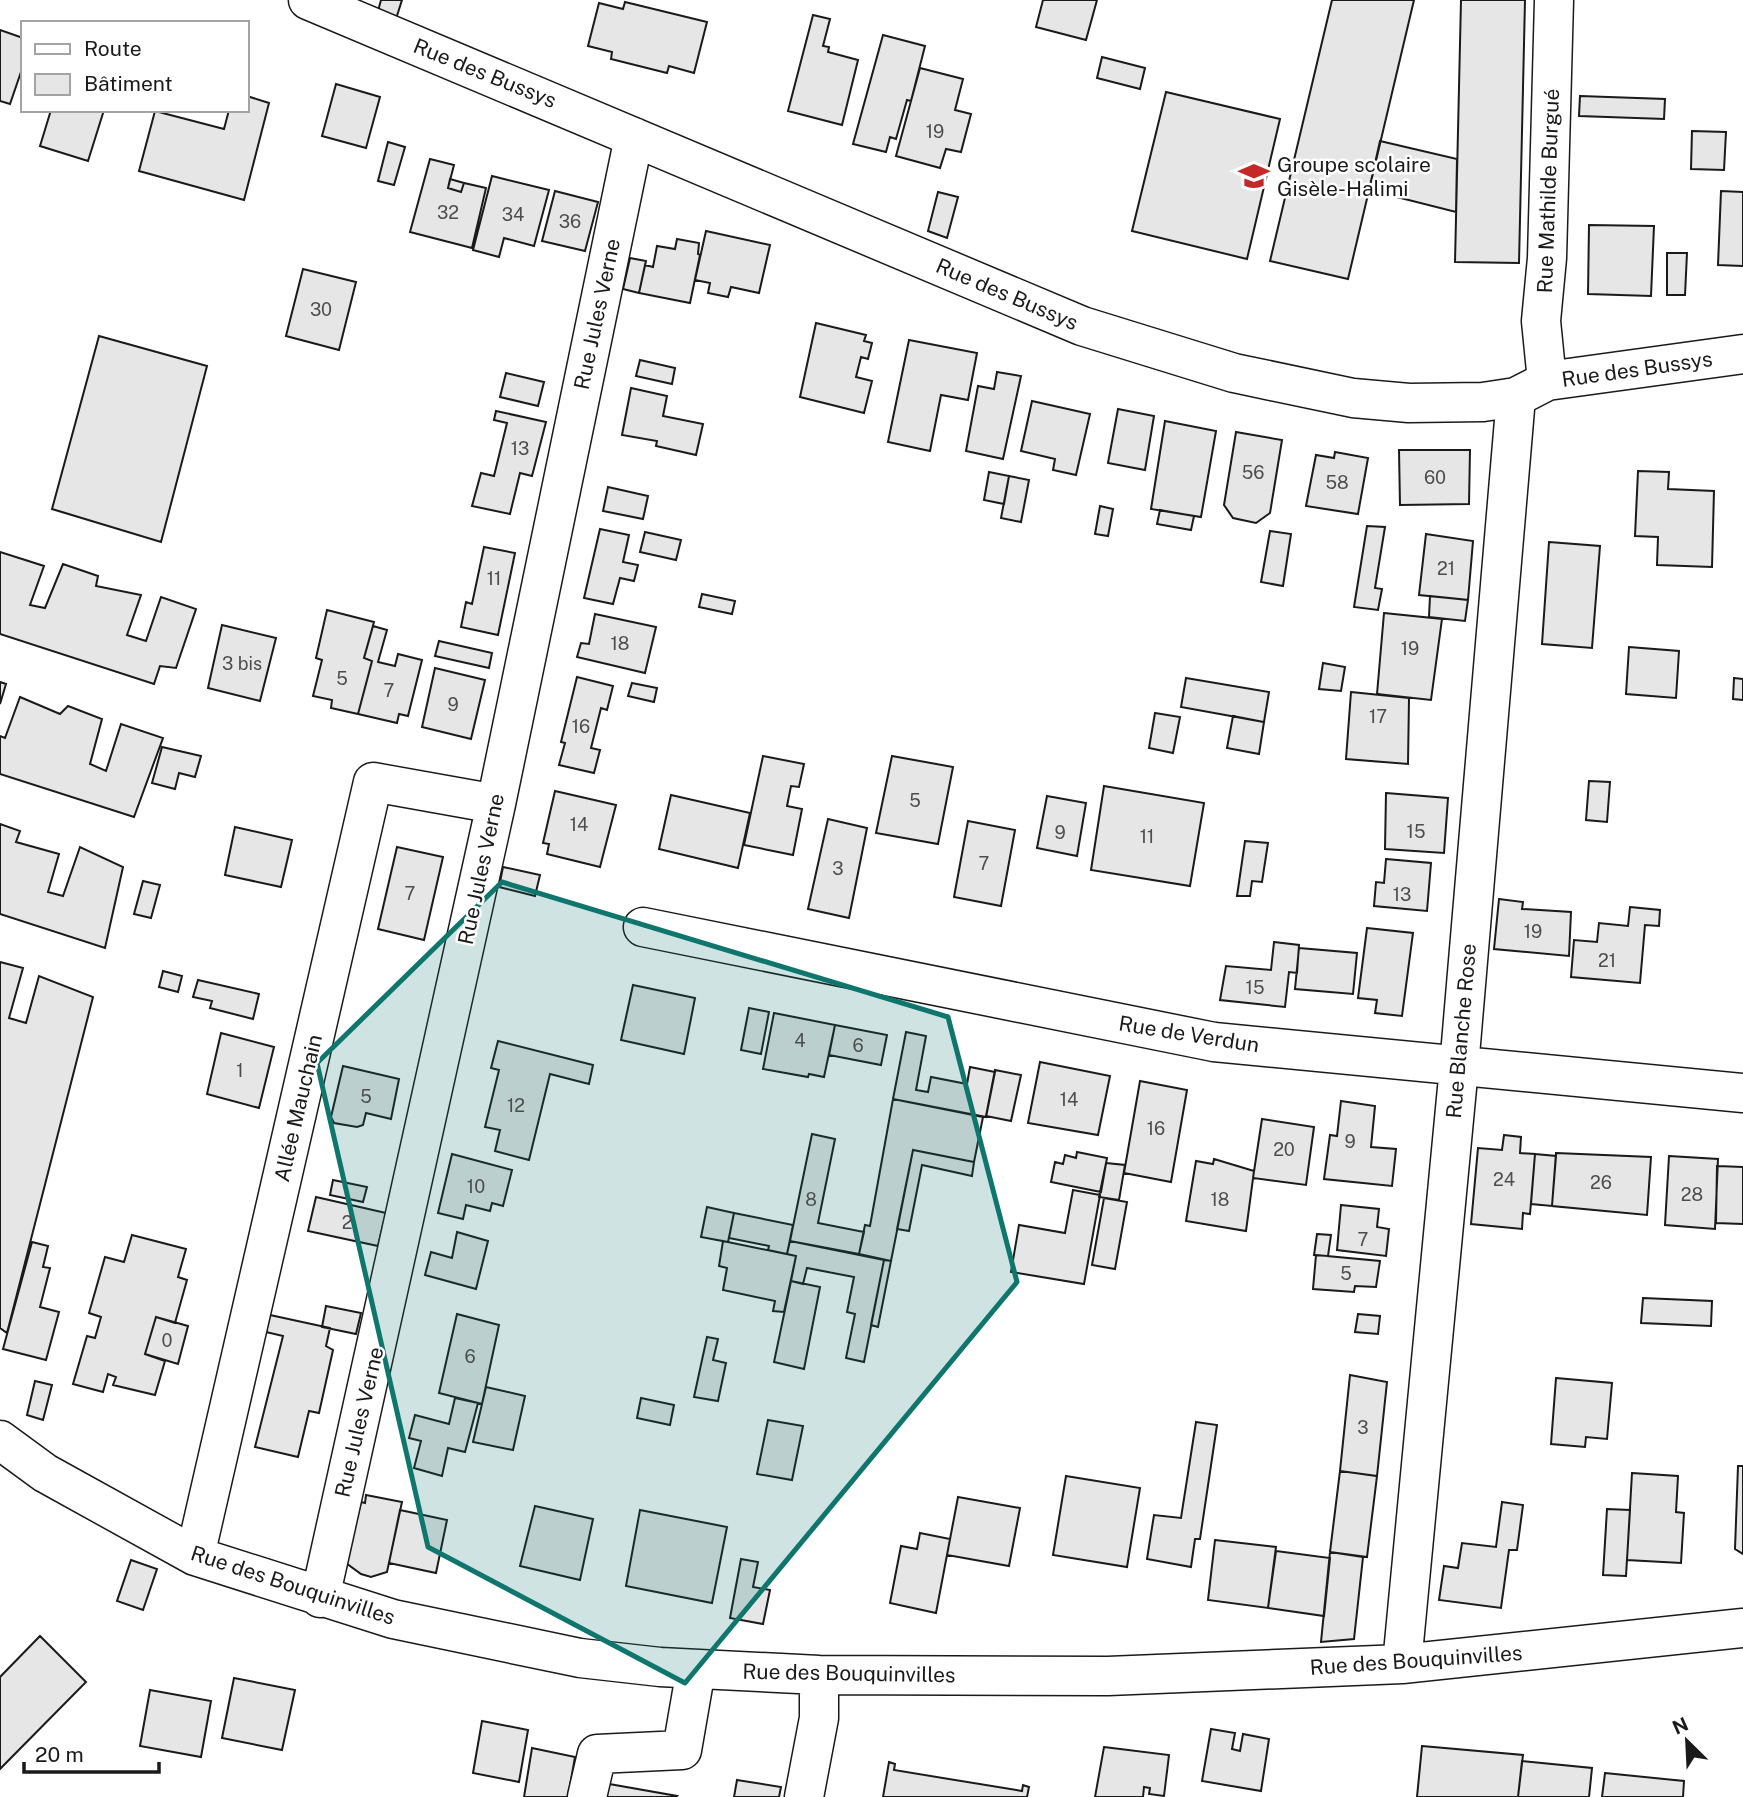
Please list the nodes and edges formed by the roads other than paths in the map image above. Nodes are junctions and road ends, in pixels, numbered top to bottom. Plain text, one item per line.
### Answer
1 (308, 0) edge
2 (1554, 0) edge
3 (634, 137) junction
4 (1743, 355) edge
5 (1532, 389) junction
6 (496, 804) junction
7 (643, 928) dead end
8 (1459, 1067) junction
9 (1743, 1093) edge
10 (0, 1440) edge
11 (195, 1556) junction
12 (320, 1598) junction
13 (1743, 1628) edge
14 (1402, 1664) junction
15 (696, 1669) junction
16 (819, 1675) junction
17 (587, 1797) edge
18 (804, 1797) edge

1 - 3 street, Rue des Bussys
2 - 5 street, Rue Mathilde Burgué
3 - 5 street, Rue des Bussys
3 - 6 street, Rue Jules Verne
4 - 5 street, Rue des Bussys
5 - 8 street, Rue Blanche Rose
6 - 11 street, Allée Mauchain
6 - 12 street, Rue Jules Verne
7 - 8 street, Rue de Verdun
8 - 9 street, Rue de Verdun
8 - 14 street, Rue Blanche Rose
10 - 11 street, Rue des Bouquinvilles
11 - 12 street, Rue des Bouquinvilles
12 - 15 street, Rue des Bouquinvilles
13 - 14 street, Rue des Bouquinvilles
14 - 16 street, Rue des Bouquinvilles
15 - 16 street, Rue des Bouquinvilles
15 - 17 street
16 - 18 street

